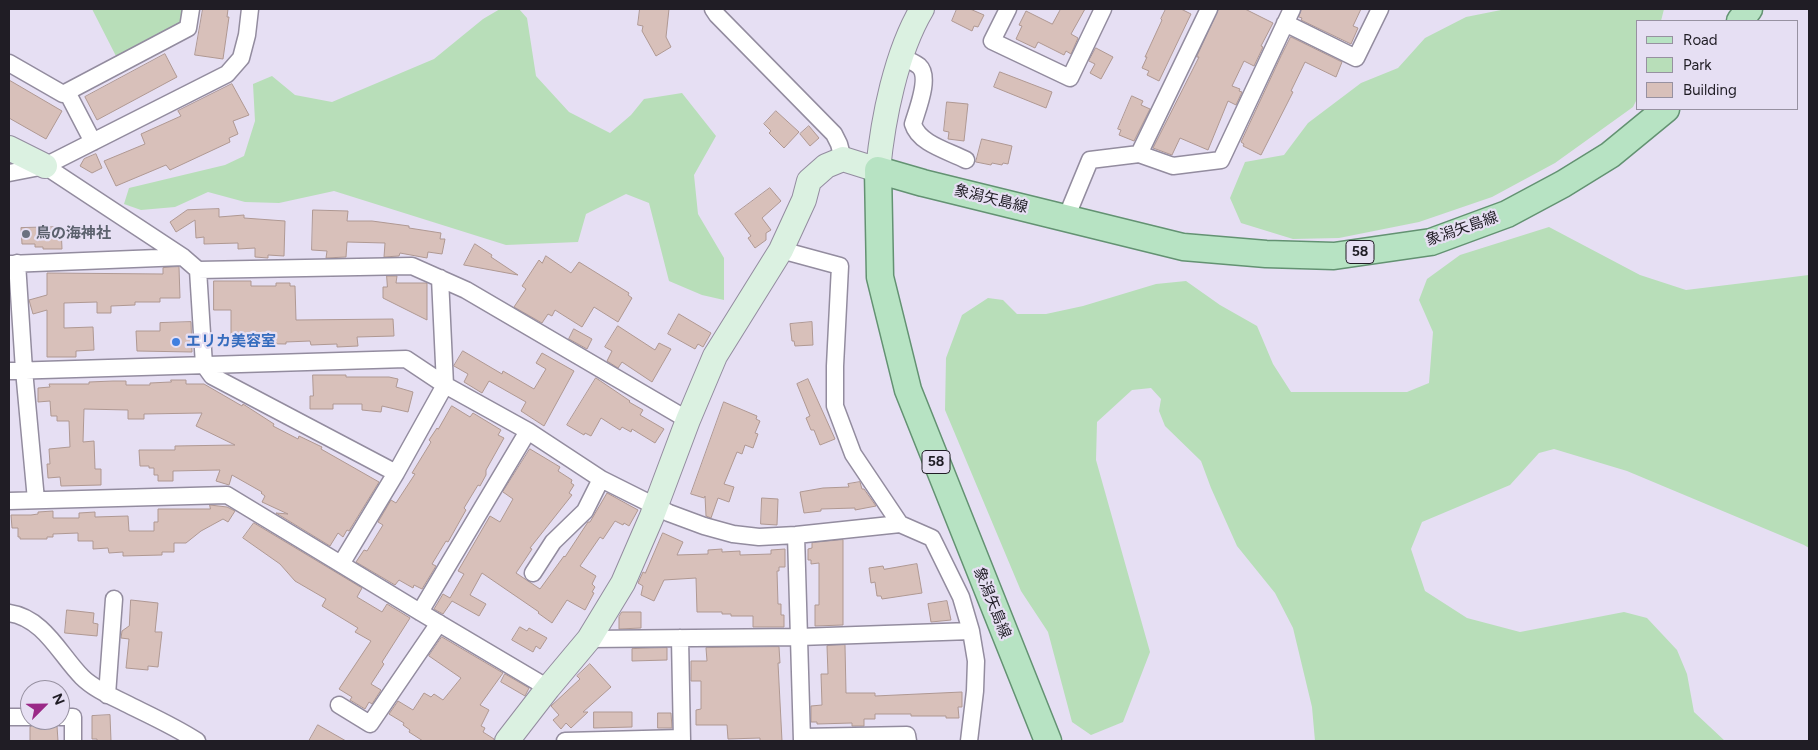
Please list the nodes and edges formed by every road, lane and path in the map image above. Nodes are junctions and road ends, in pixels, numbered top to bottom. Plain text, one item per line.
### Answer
1 (191, 9) edge
2 (250, 9) edge
3 (713, 9) edge
4 (922, 9) edge
5 (1008, 9) edge
6 (1103, 9) edge
7 (1209, 9) edge
8 (1380, 9) edge
9 (1749, 9) edge
10 (1287, 13) edge
11 (1741, 20) edge
12 (900, 57) junction
13 (9, 64) edge
14 (67, 92) junction
15 (1665, 110) edge
16 (93, 142) junction
17 (9, 148) edge
18 (1139, 154) junction
19 (843, 159) junction
20 (966, 160) dead end
21 (45, 166) junction
22 (878, 170) junction
23 (9, 173) edge
24 (1066, 218) junction
25 (781, 250) junction
26 (183, 257) junction
27 (13, 263) edge
28 (198, 270) junction
29 (440, 278) junction
30 (204, 365) junction
31 (16, 370) edge
32 (445, 385) junction
33 (688, 420) junction
34 (528, 431) junction
35 (396, 473) junction
36 (602, 480) junction
37 (36, 500) junction
38 (9, 501) edge
39 (655, 507) junction
40 (900, 524) junction
41 (796, 535) junction
42 (341, 564) junction
43 (533, 573) dead end
44 (114, 599) dead end
45 (420, 612) junction
46 (9, 613) edge
47 (439, 624) junction
48 (971, 631) junction
49 (799, 637) junction
50 (680, 638) junction
51 (589, 639) junction
52 (548, 688) junction
53 (107, 694) junction
54 (339, 705) dead end
55 (70, 717) edge
56 (182, 737) edge
57 (802, 739) edge
58 (682, 740) edge
59 (74, 741) edge
60 (197, 741) edge
61 (507, 741) edge
62 (565, 741) edge
63 (908, 741) edge
64 (969, 741) edge
65 (1048, 741) edge

1 - 14 street
2 - 16 street
3 - 19 street
4 - 12 street
5 - 6 street
7 - 18 street
8 - 10 street
9 - 11 main road
10 - 18 street
12 - 20 street
12 - 22 street
13 - 14 street
14 - 16 street
15 - 24 main road, 象潟矢島線 / 58
16 - 21 street
17 - 21 street
18 - 24 street
19 - 22 street
19 - 25 street
21 - 23 street
21 - 26 street
22 - 24 main road, 象潟矢島線 / 58
22 - 65 main road, 象潟矢島線 / 58
25 - 33 street
25 - 40 street
26 - 27 street
26 - 28 street
27 - 31 street
28 - 29 street
28 - 30 street
29 - 32 street
29 - 33 street
30 - 31 street
30 - 32 street
30 - 35 street
31 - 37 street
32 - 34 street
32 - 35 street
33 - 39 street
34 - 36 street
34 - 45 street
35 - 42 street
36 - 39 street
36 - 43 street
37 - 38 street
37 - 42 street
39 - 41 street
39 - 51 street
40 - 41 street
40 - 48 street
41 - 49 street
42 - 45 street
44 - 53 street
45 - 47 street
46 - 53 street
47 - 52 street
47 - 54 street
48 - 49 street
48 - 64 street
49 - 50 street
49 - 57 street
50 - 51 street
50 - 58 street
51 - 52 street
52 - 61 street
53 - 56 street
55 - 59 street
56 - 60 street
57 - 63 street
58 - 62 street

